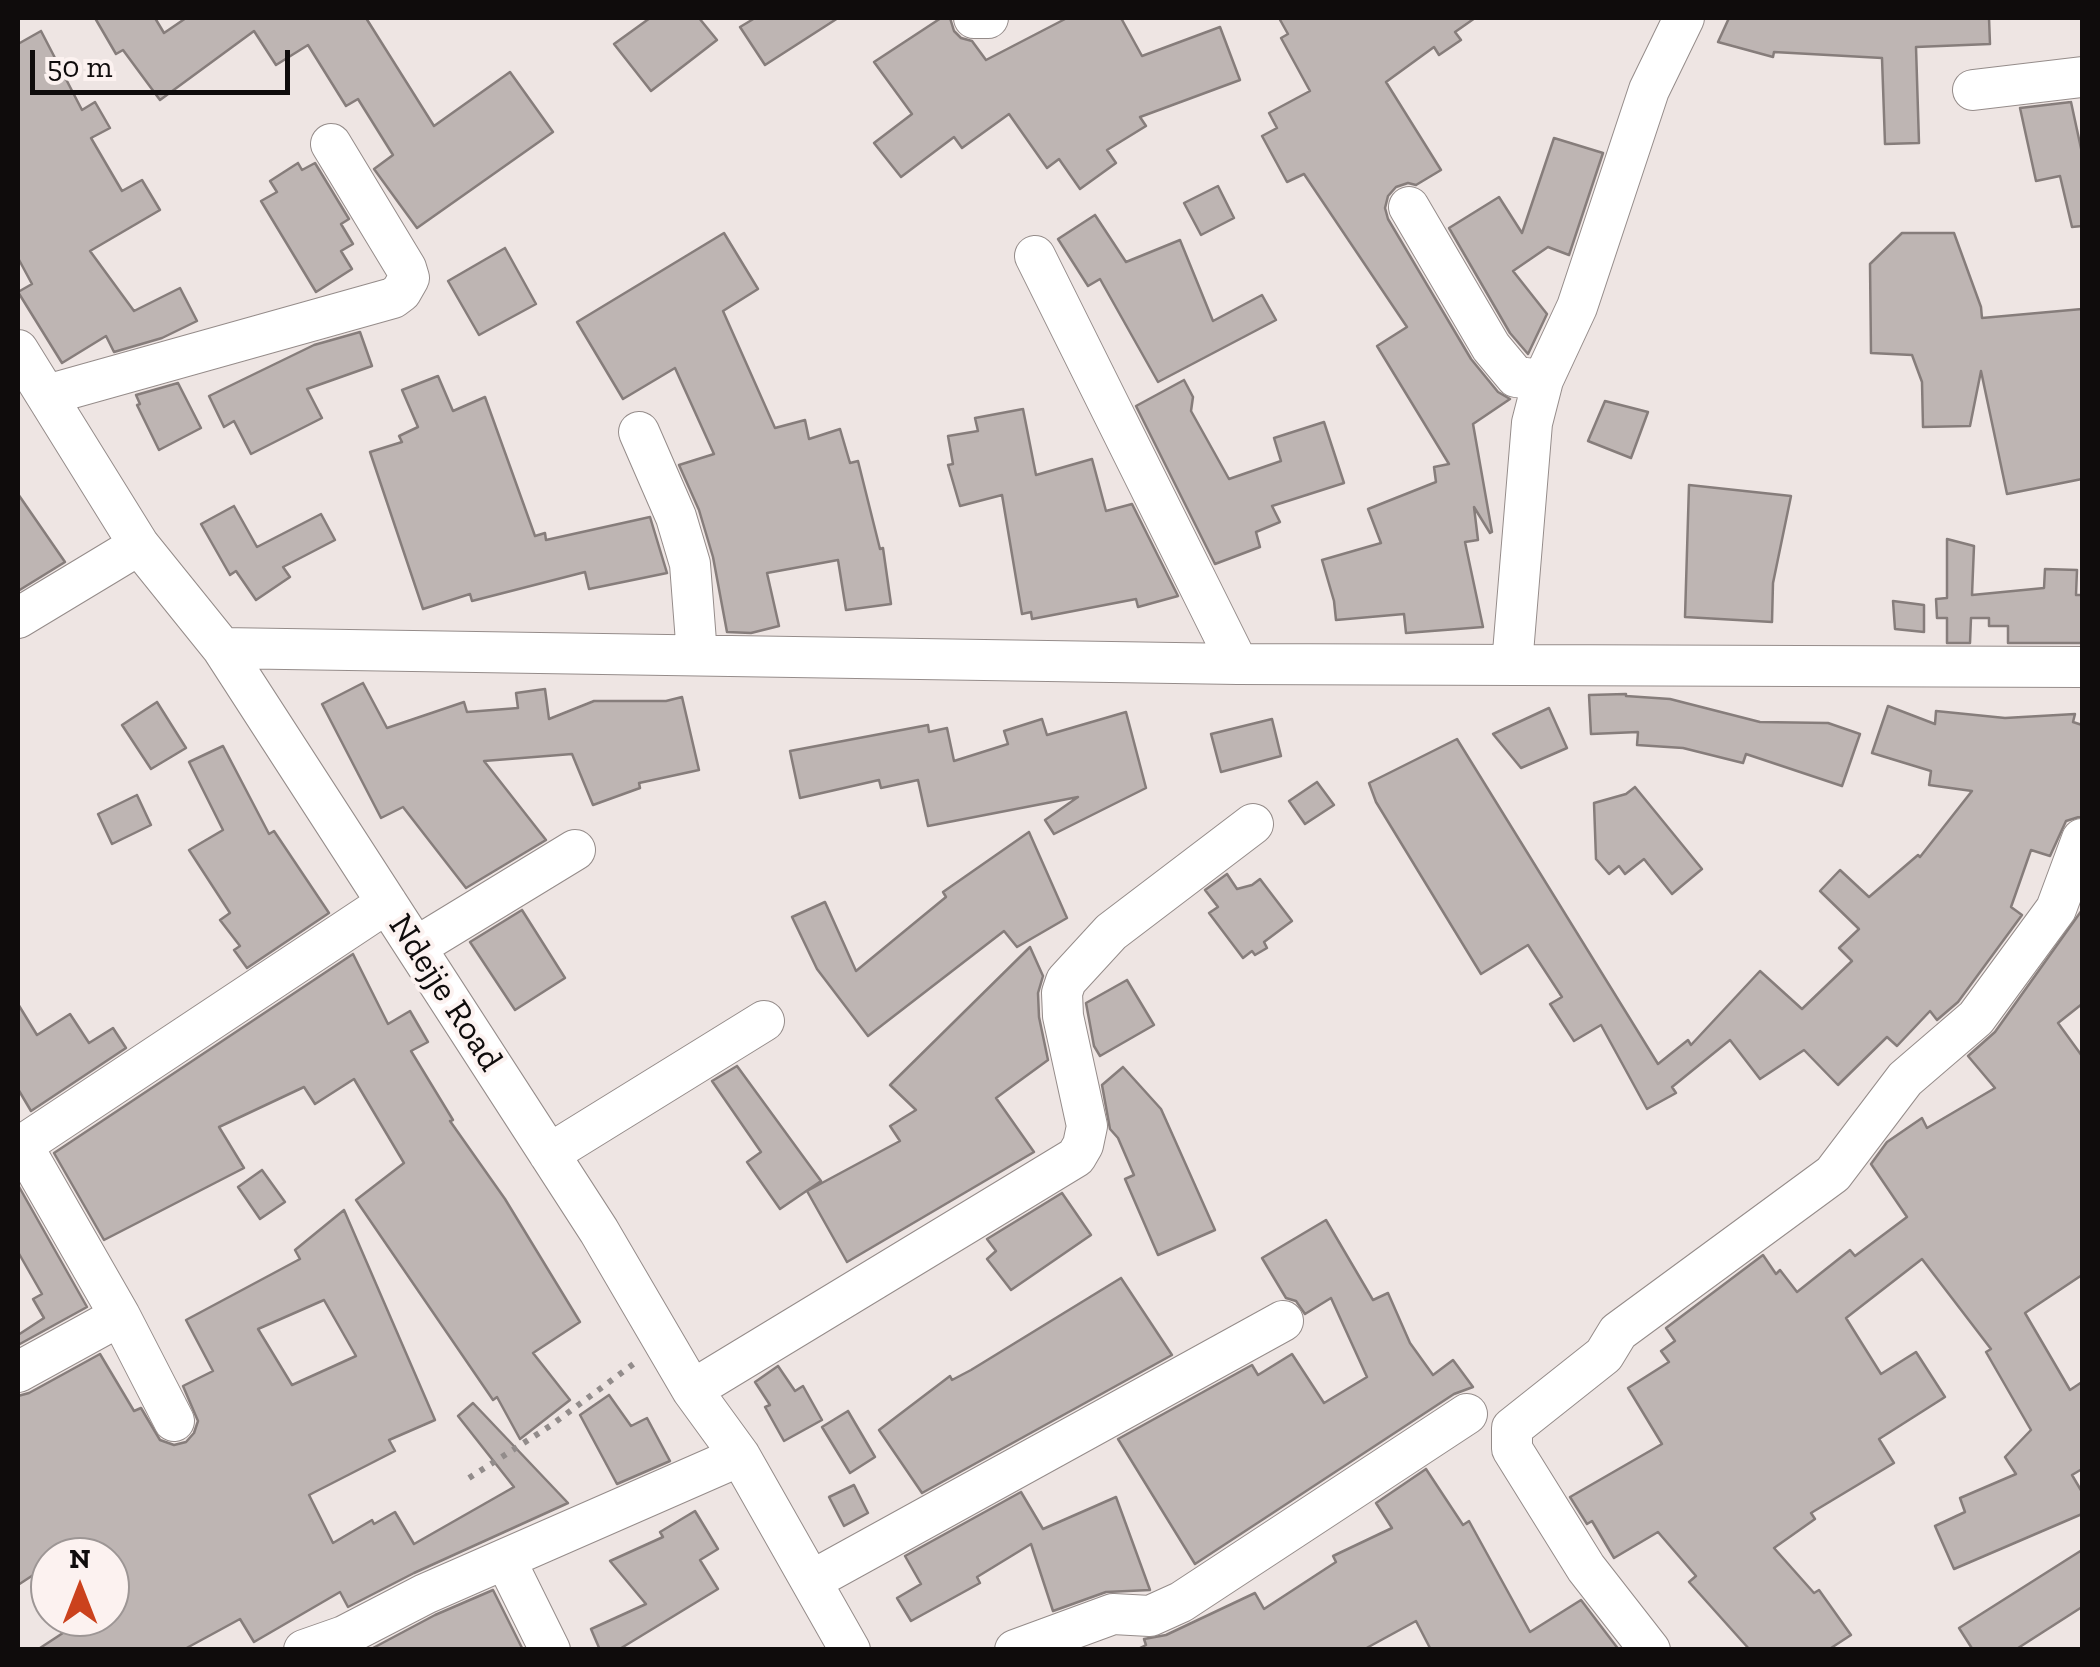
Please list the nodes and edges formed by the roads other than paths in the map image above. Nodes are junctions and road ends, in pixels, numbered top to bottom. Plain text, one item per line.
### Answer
1 (974, 18) edge
2 (988, 18) edge
3 (1684, 18) edge
4 (2082, 77) edge
5 (1974, 90) dead end
6 (331, 144) dead end
7 (1409, 207) dead end
8 (1035, 256) dead end
9 (18, 350) edge
10 (1543, 380) junction
11 (47, 395) junction
12 (639, 432) dead end
13 (139, 546) junction
14 (18, 618) edge
15 (222, 648) junction
16 (697, 655) junction
17 (1238, 664) junction
18 (1512, 665) junction
19 (2082, 666) edge
20 (1253, 824) dead end
21 (2082, 839) edge
22 (576, 850) dead end
23 (386, 903) junction
24 (416, 947) junction
25 (764, 1020) dead end
26 (20, 1146) edge
27 (549, 1154) junction
28 (120, 1316) junction
29 (1283, 1321) dead end
30 (18, 1372) edge
31 (692, 1390) junction
32 (1467, 1414) dead end
33 (174, 1420) dead end
34 (740, 1456) junction
35 (505, 1559) junction
36 (811, 1581) junction
37 (304, 1650) edge
38 (550, 1650) edge
39 (850, 1650) edge
40 (1014, 1650) edge
41 (1650, 1650) edge

1 - 2 street
3 - 10 street
4 - 5 street
6 - 11 street
7 - 10 street
8 - 17 street
9 - 11 street, Ndejje Road
10 - 18 street
11 - 13 street, Ndejje Road
12 - 16 street
13 - 14 street
13 - 15 street, Ndejje Road
15 - 16 street
15 - 23 street, Ndejje Road
16 - 17 street
17 - 18 street
18 - 19 street
20 - 31 street
21 - 41 street
22 - 24 street
23 - 24 street, Ndejje Road
23 - 26 street
24 - 27 street, Ndejje Road
25 - 27 street
26 - 28 street
27 - 31 street, Ndejje Road
28 - 30 street
28 - 33 street
29 - 36 street
31 - 34 street, Ndejje Road
32 - 40 street
34 - 35 street
34 - 36 street, Ndejje Road
35 - 37 street
35 - 38 street
36 - 39 street, Ndejje Road

